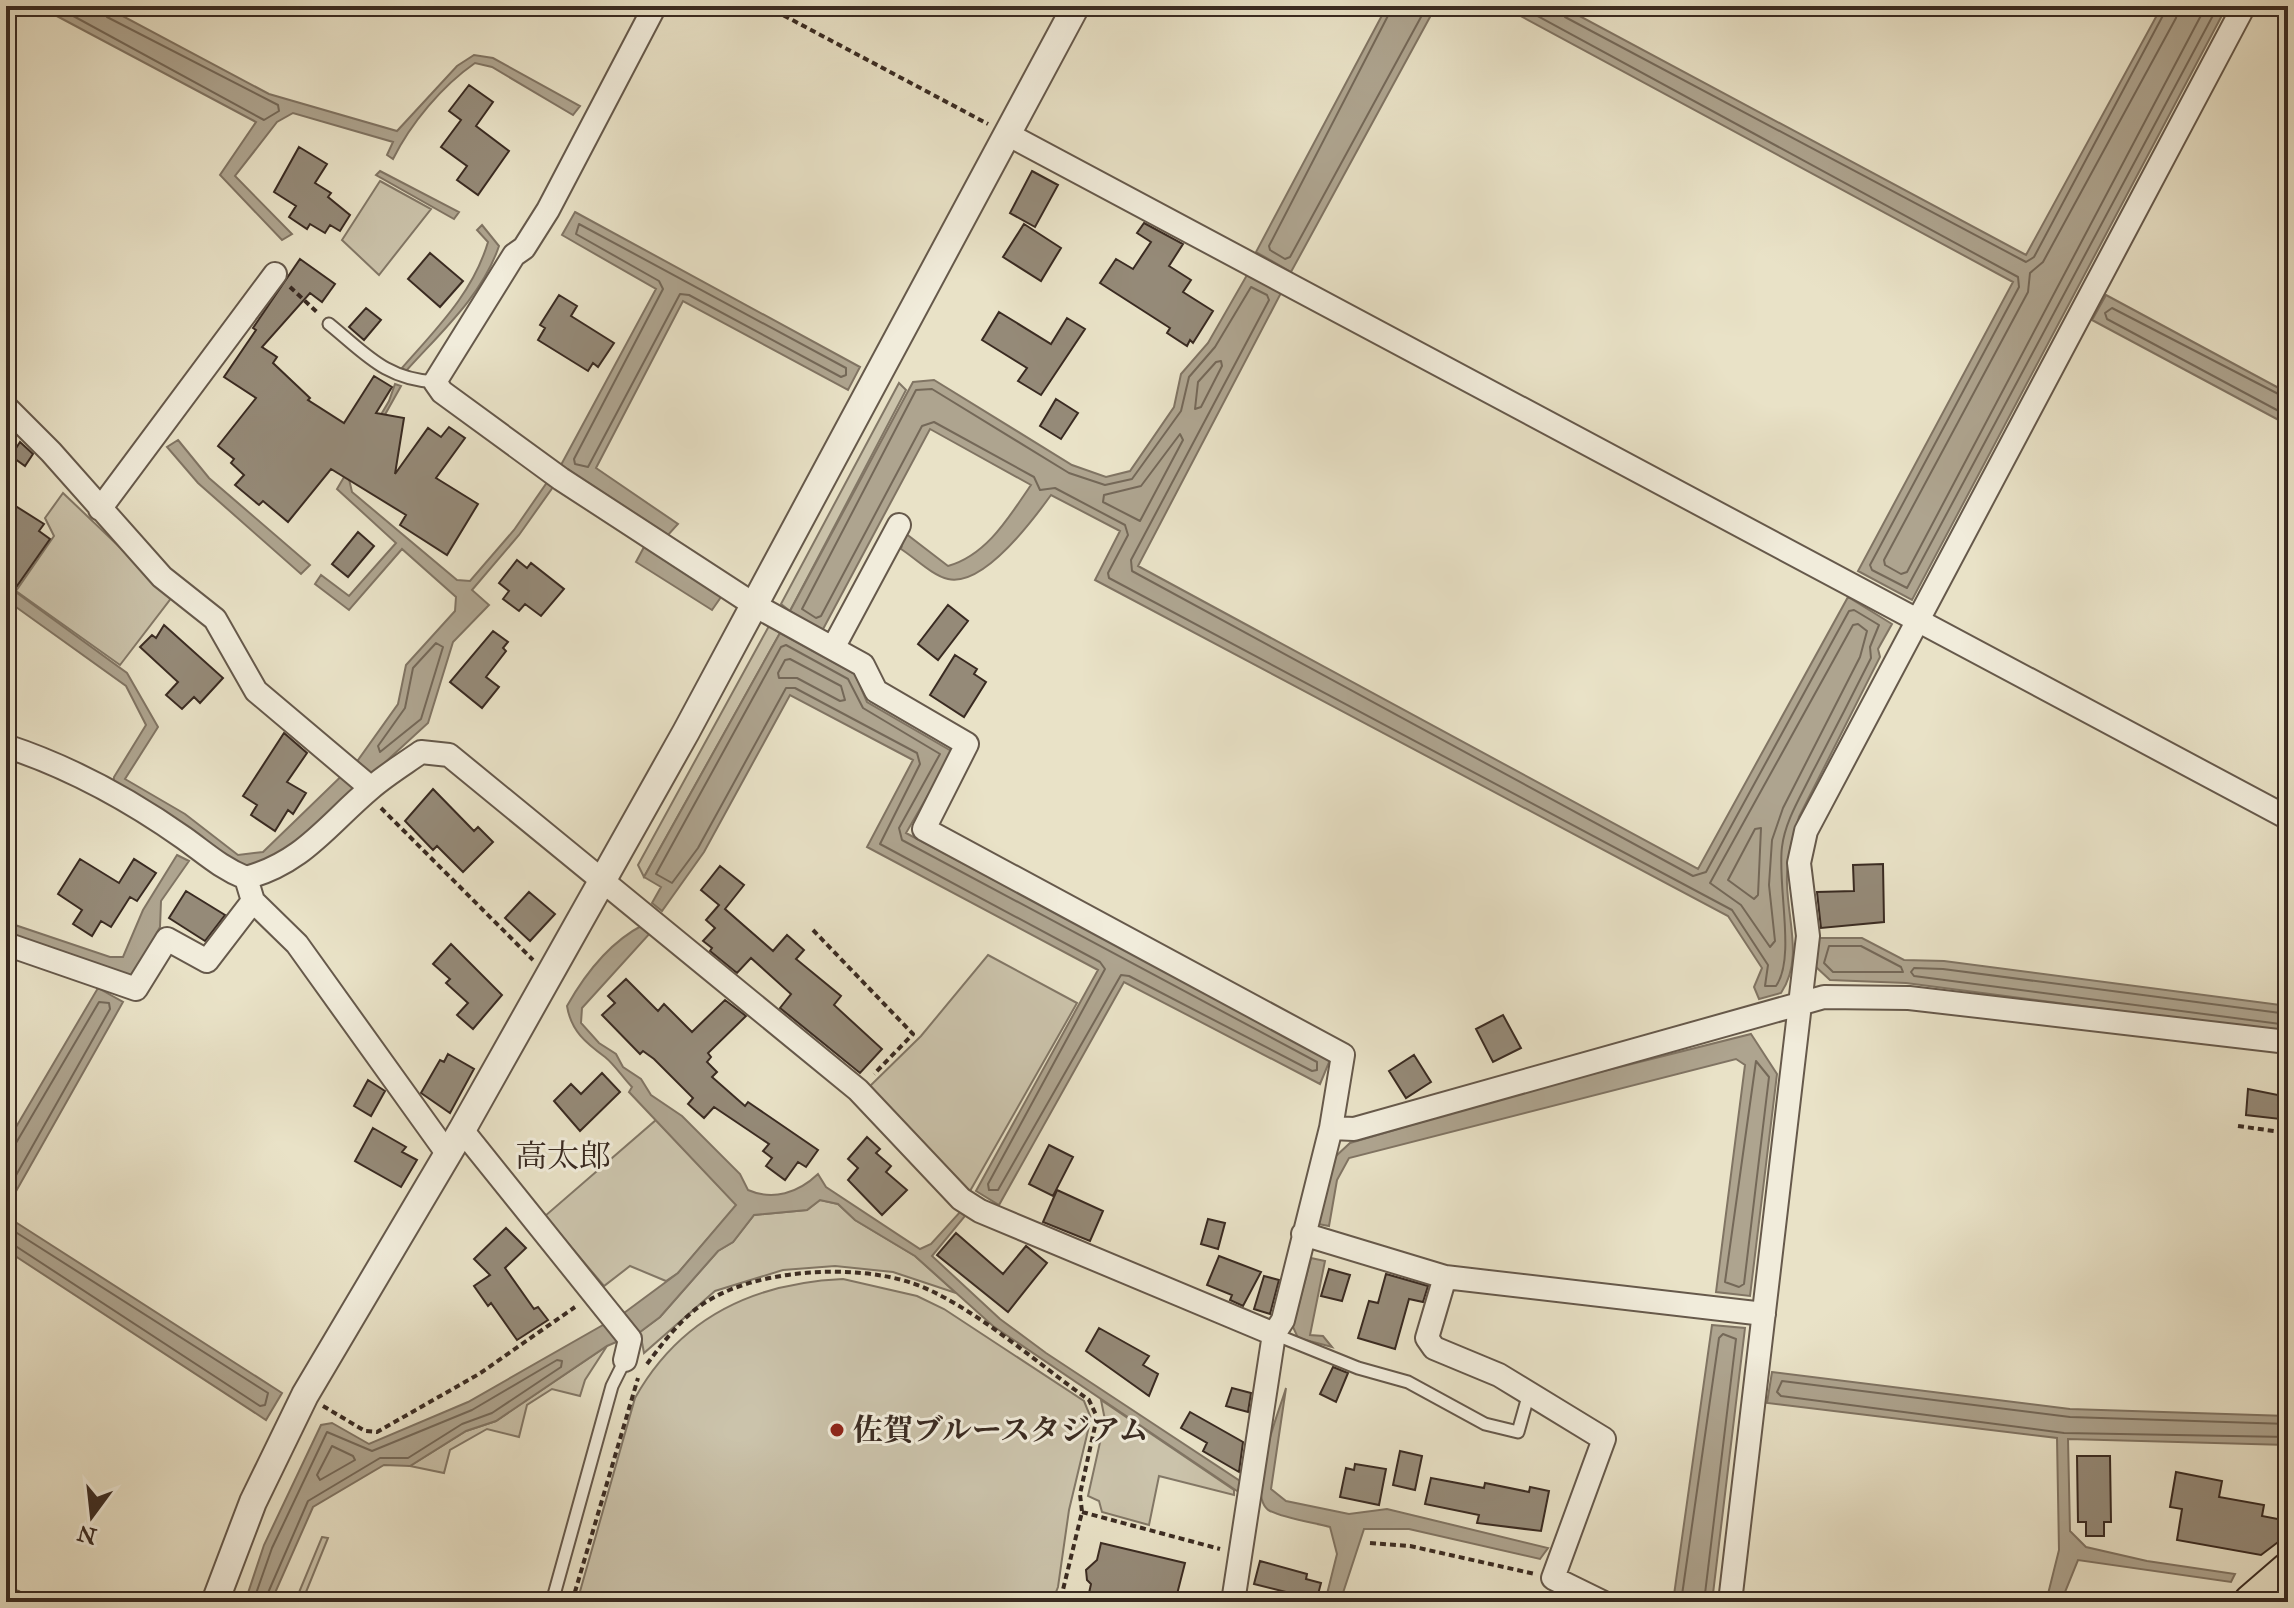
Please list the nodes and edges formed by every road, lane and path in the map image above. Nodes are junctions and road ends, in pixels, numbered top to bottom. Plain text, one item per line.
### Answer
1 (655, 6) edge
2 (766, 6) edge
3 (1076, 6) edge
4 (2244, 6) edge
5 (1007, 134) junction
6 (275, 274) joint
7 (329, 324) joint
8 (435, 382) junction
9 (6, 407) edge
10 (100, 509) junction
11 (899, 525) dead end
12 (756, 606) junction
13 (1916, 619) junction
14 (833, 648) junction
15 (6, 746) edge
16 (369, 786) junction
17 (2288, 818) edge
18 (246, 878) junction
19 (604, 880) junction
20 (253, 901) junction
21 (813, 930) dead end
22 (6, 944) edge
23 (549, 976) junction
24 (1802, 1002) junction
25 (2288, 1042) edge
26 (858, 1090) junction
27 (2238, 1126) dead end
28 (1331, 1128) junction
29 (462, 1130) junction
30 (2288, 1133) edge
31 (447, 1153) junction
32 (1303, 1234) junction
33 (1445, 1277) junction
34 (594, 1294) junction
35 (1764, 1314) junction
36 (1274, 1334) junction
37 (628, 1349) joint
38 (1529, 1393) junction
39 (305, 1395) junction
40 (1082, 1512) junction
41 (1370, 1543) dead end
42 (1238, 1554) junction
43 (2288, 1570) edge
44 (1553, 1578) junction
45 (6, 1600) edge
46 (14, 1602) edge
47 (215, 1602) edge
48 (552, 1602) edge
49 (572, 1602) edge
50 (1060, 1602) edge
51 (1233, 1602) edge
52 (1602, 1602) edge
53 (1730, 1602) edge
54 (2251, 1602) edge

1 - 8 street
2 - 5 path
3 - 5 street
4 - 13 street
5 - 12 street
5 - 13 street
6 - 7 path
6 - 10 street
7 - 8 lane
8 - 12 street
9 - 10 street
10 - 16 street
11 - 14 street
12 - 14 street
12 - 19 street
13 - 17 street
13 - 24 street
14 - 28 street
15 - 18 street
16 - 18 street
16 - 19 street
16 - 23 path
18 - 20 street
19 - 23 street
19 - 26 street
20 - 22 street
20 - 31 street
21 - 26 path
23 - 29 street
24 - 25 street
24 - 28 street
24 - 35 street
26 - 36 street
27 - 30 path
28 - 32 street
29 - 31 street
29 - 34 street
31 - 39 street
32 - 33 street
32 - 36 street
33 - 35 street
33 - 38 street
34 - 37 street
34 - 39 path
35 - 53 street
36 - 38 lane
36 - 42 street
37 - 48 lane
38 - 44 street
39 - 47 street
40 - 42 path
40 - 49 path
40 - 50 path
41 - 44 path
42 - 51 street
43 - 54 main road
44 - 52 street
45 - 46 street

